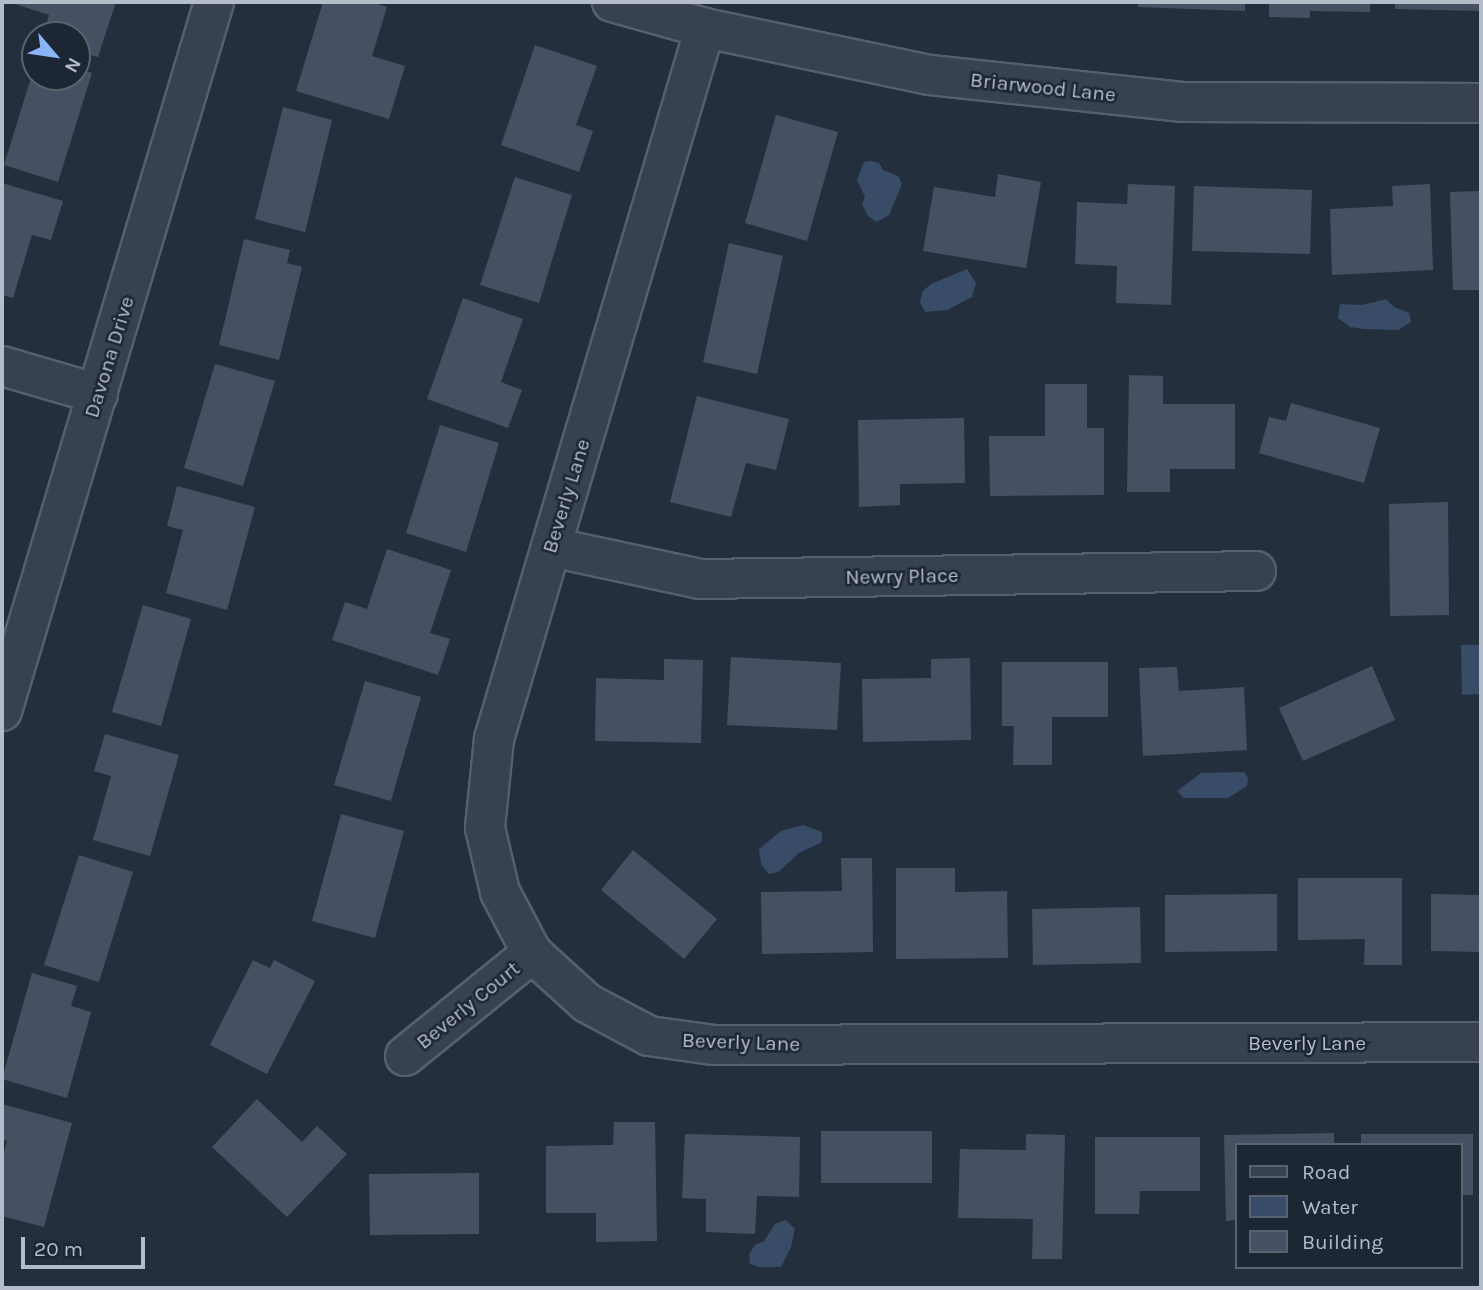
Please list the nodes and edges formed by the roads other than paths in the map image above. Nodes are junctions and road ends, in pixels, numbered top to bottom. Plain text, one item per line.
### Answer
1 (214, 2) edge
2 (612, 2) edge
3 (705, 28) junction
4 (1481, 103) edge
5 (2, 366) edge
6 (98, 394) junction
7 (551, 547) junction
8 (1256, 571) dead end
9 (2, 711) edge
10 (532, 953) junction
11 (1481, 1042) edge
12 (405, 1056) dead end

1 - 6 street, Davona Drive
2 - 3 street, Briarwood Lane
3 - 4 street, Briarwood Lane
3 - 7 street, Beverly Lane
5 - 6 street
6 - 9 street, Davona Drive
7 - 8 street, Newry Place
7 - 10 street, Beverly Lane
10 - 11 street, Beverly Lane
10 - 12 street, Beverly Court

